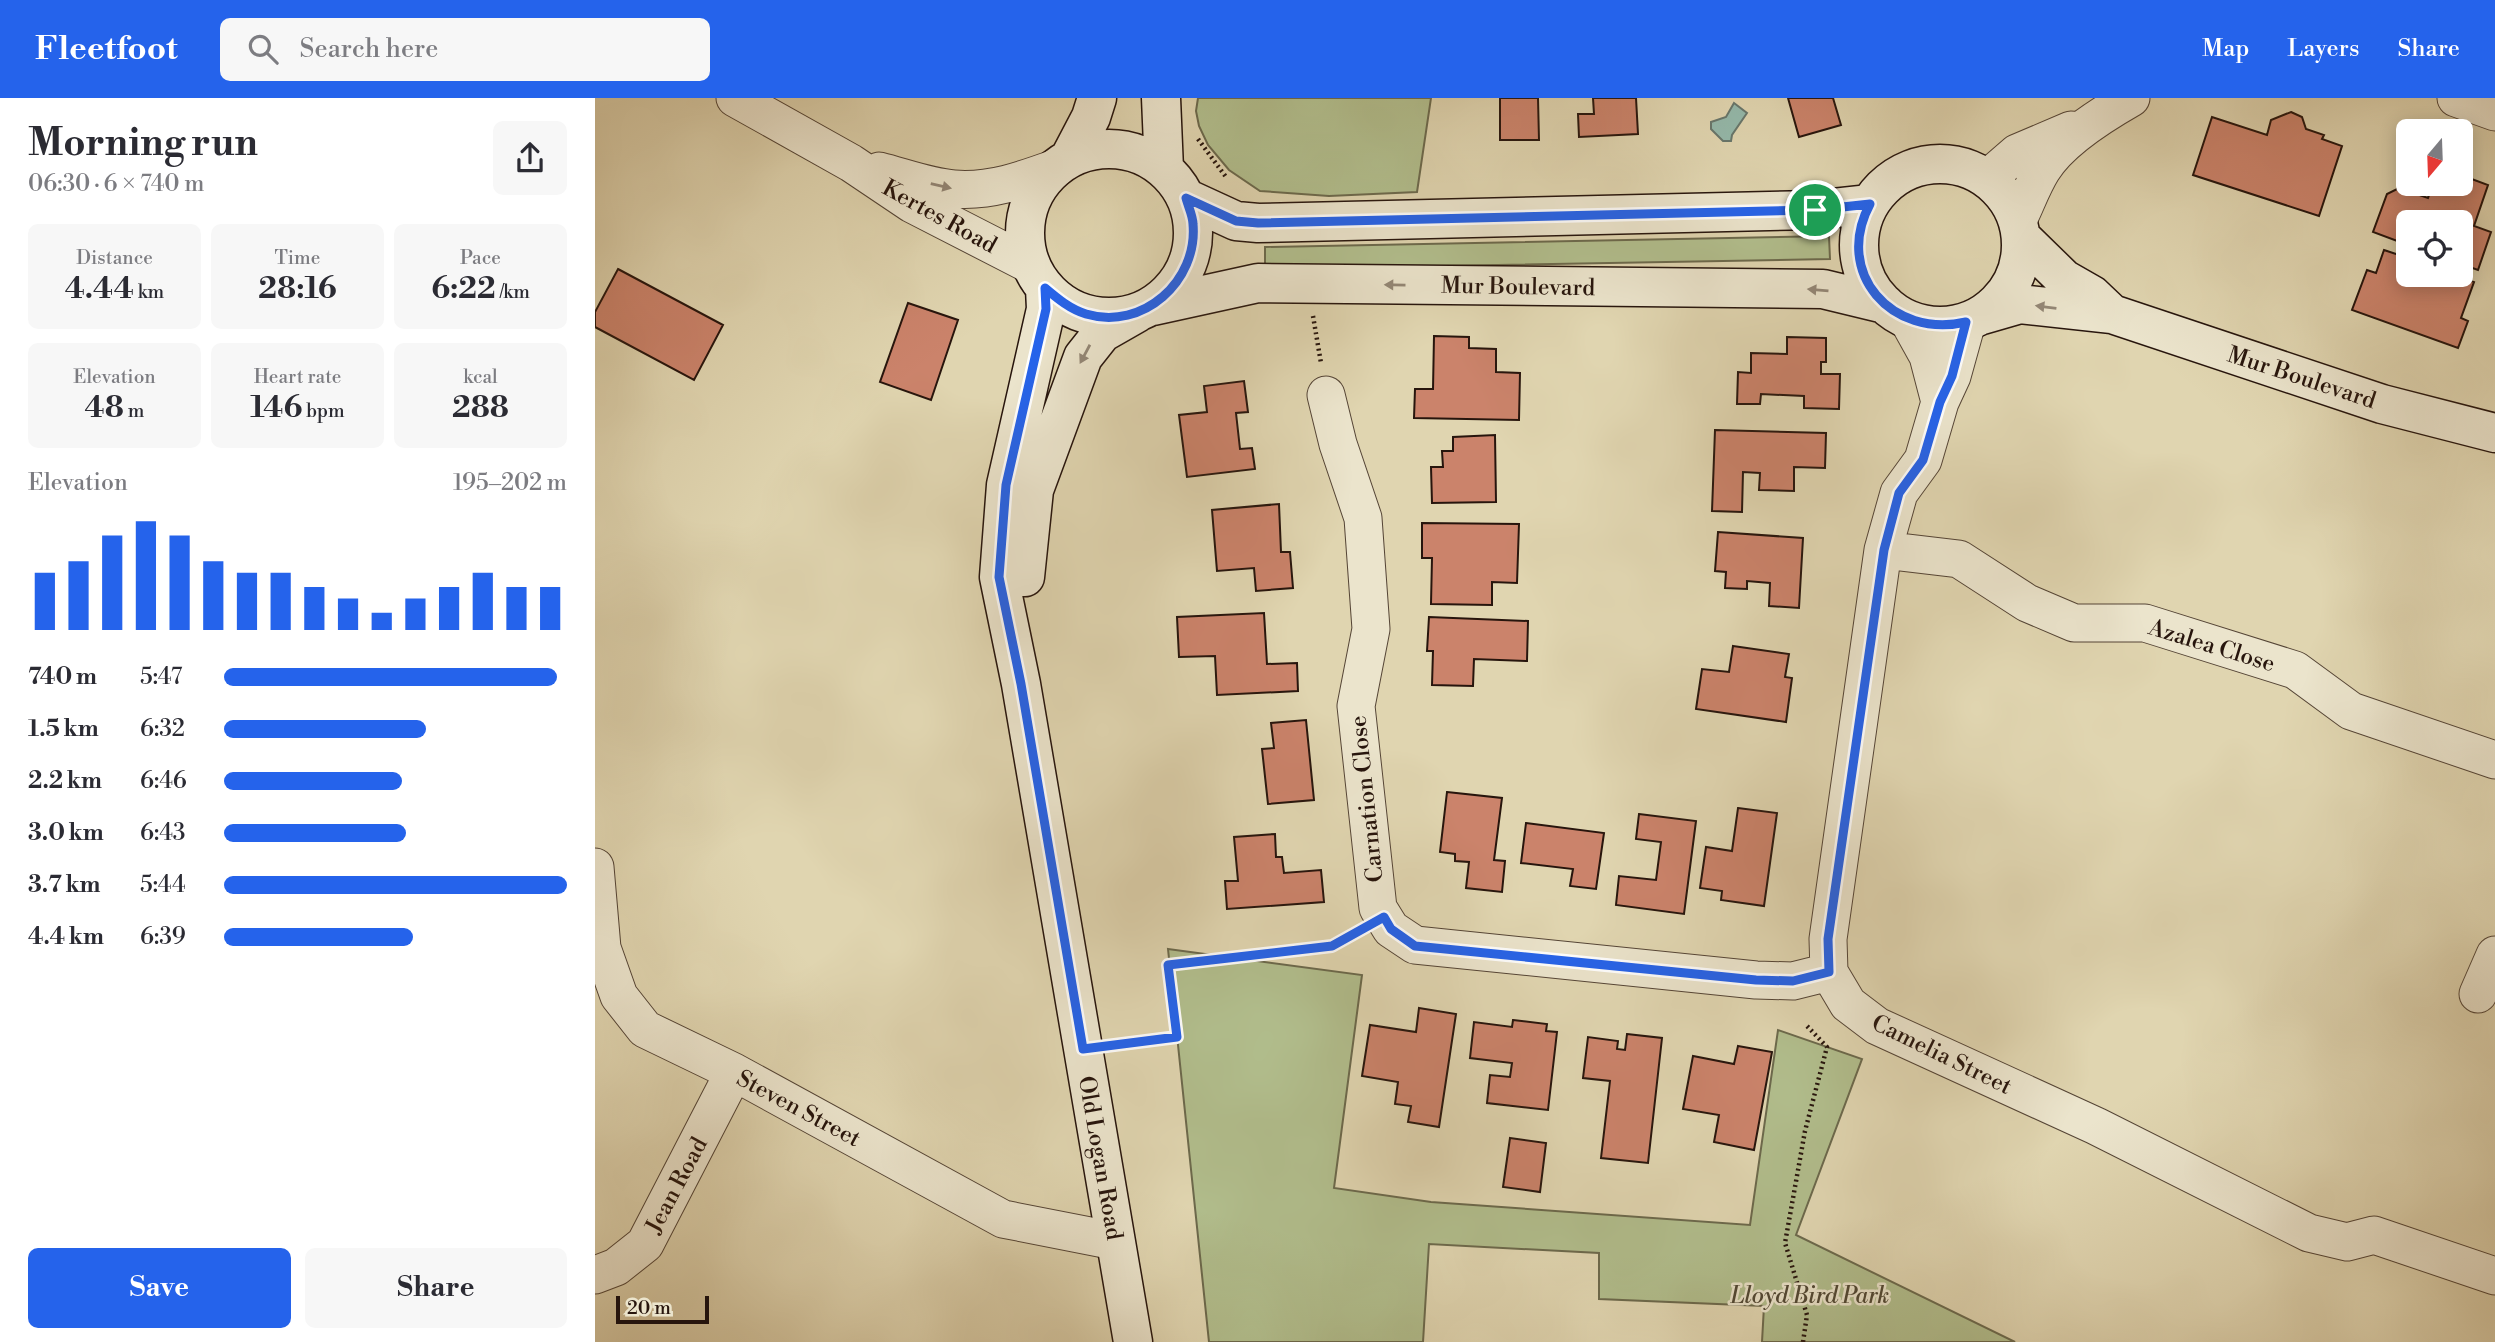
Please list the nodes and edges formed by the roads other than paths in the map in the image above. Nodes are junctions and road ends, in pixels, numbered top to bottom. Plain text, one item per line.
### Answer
1 (734, 98) edge
2 (1097, 98) edge
3 (1161, 98) edge
4 (2131, 98) edge
5 (2456, 98) edge
6 (2495, 111) edge
7 (2092, 123) junction
8 (851, 163) junction
9 (1063, 163) junction
10 (1987, 179) junction
11 (1175, 184) junction
12 (1870, 204) junction
13 (2020, 229) junction
14 (1038, 276) junction
15 (1145, 309) junction
16 (1896, 312) junction
17 (2112, 314) junction
18 (1974, 319) junction
19 (1326, 395) road end
20 (1940, 402) junction
21 (2495, 433) edge
22 (1884, 550) junction
23 (1021, 684) junction
24 (2495, 760) edge
25 (595, 867) edge
26 (2495, 955) edge
27 (1829, 972) junction
28 (2478, 994) dead end
29 (734, 1072) junction
30 (1115, 1241) junction
31 (595, 1275) edge
32 (2495, 1276) edge
33 (1133, 1342) edge

1 - 8 street, Kertes Road
2 - 9 street
3 - 11 street
4 - 7 street
5 - 6 street
7 - 10 street
7 - 13 street
8 -> 9 street, Kertes Road
8 - 14 street, Kertes Road
9 - 11 street
9 - 14 street
10 - 12 street
10 - 13 street
11 - 12 street
11 - 15 street
12 - 16 street
13 - 17 street, Mur Boulevard
13 - 18 street
14 - 15 street
14 - 23 street, Old Logan Road
16 -> 15 street, Mur Boulevard
15 -> 23 street, Old Logan Road
16 - 18 street
16 - 20 street
17 -> 18 street, Mur Boulevard
17 - 21 street, Mur Boulevard
18 - 20 street, Camelia Street
19 - 27 street, Carnation Close
20 - 22 street, Camelia Street
22 - 24 street, Azalea Close
22 - 27 street, Camelia Street
23 - 30 street, Old Logan Road
25 - 29 street, Steven Street
26 - 28 street
27 - 32 street, Camelia Street
29 - 30 street, Steven Street
29 - 31 street, Jean Road
30 - 33 street, Old Logan Road

